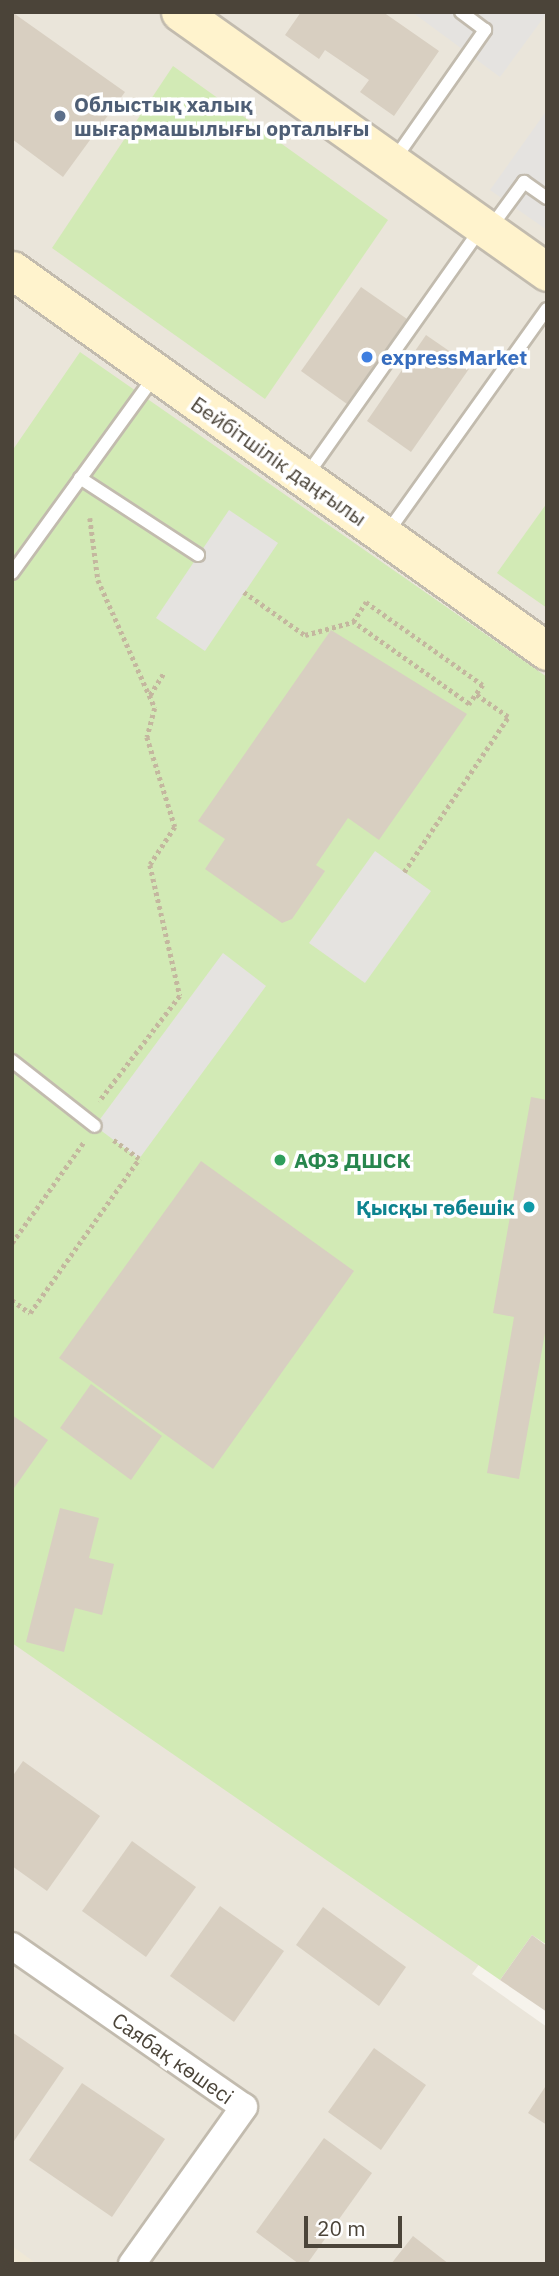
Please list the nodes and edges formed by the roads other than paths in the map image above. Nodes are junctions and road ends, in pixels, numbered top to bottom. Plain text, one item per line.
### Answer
1 (180, 12) edge
2 (461, 12) edge
3 (391, 163) junction
4 (547, 198) edge
5 (486, 229) junction
6 (12, 270) edge
7 (547, 272) edge
8 (547, 309) edge
9 (156, 374) junction
10 (80, 478) junction
11 (304, 479) junction
12 (385, 536) junction
13 (198, 555) dead end
14 (12, 573) edge
15 (547, 652) edge
16 (12, 1062) edge
17 (90, 1123) road end
18 (12, 1946) edge
19 (132, 2264) edge

1 - 3 main road
2 - 3 lane
3 - 5 main road
4 - 5 lane
5 - 7 main road
5 - 11 lane
6 - 9 main road, Бейбітшілік даңғылы
8 - 12 lane
9 - 10 lane
9 - 11 main road, Бейбітшілік даңғылы
10 - 13 lane
10 - 14 lane
11 - 12 main road, Бейбітшілік даңғылы
12 - 15 main road, Бейбітшілік даңғылы
16 - 17 lane
18 - 19 street, Саябақ көшесі

